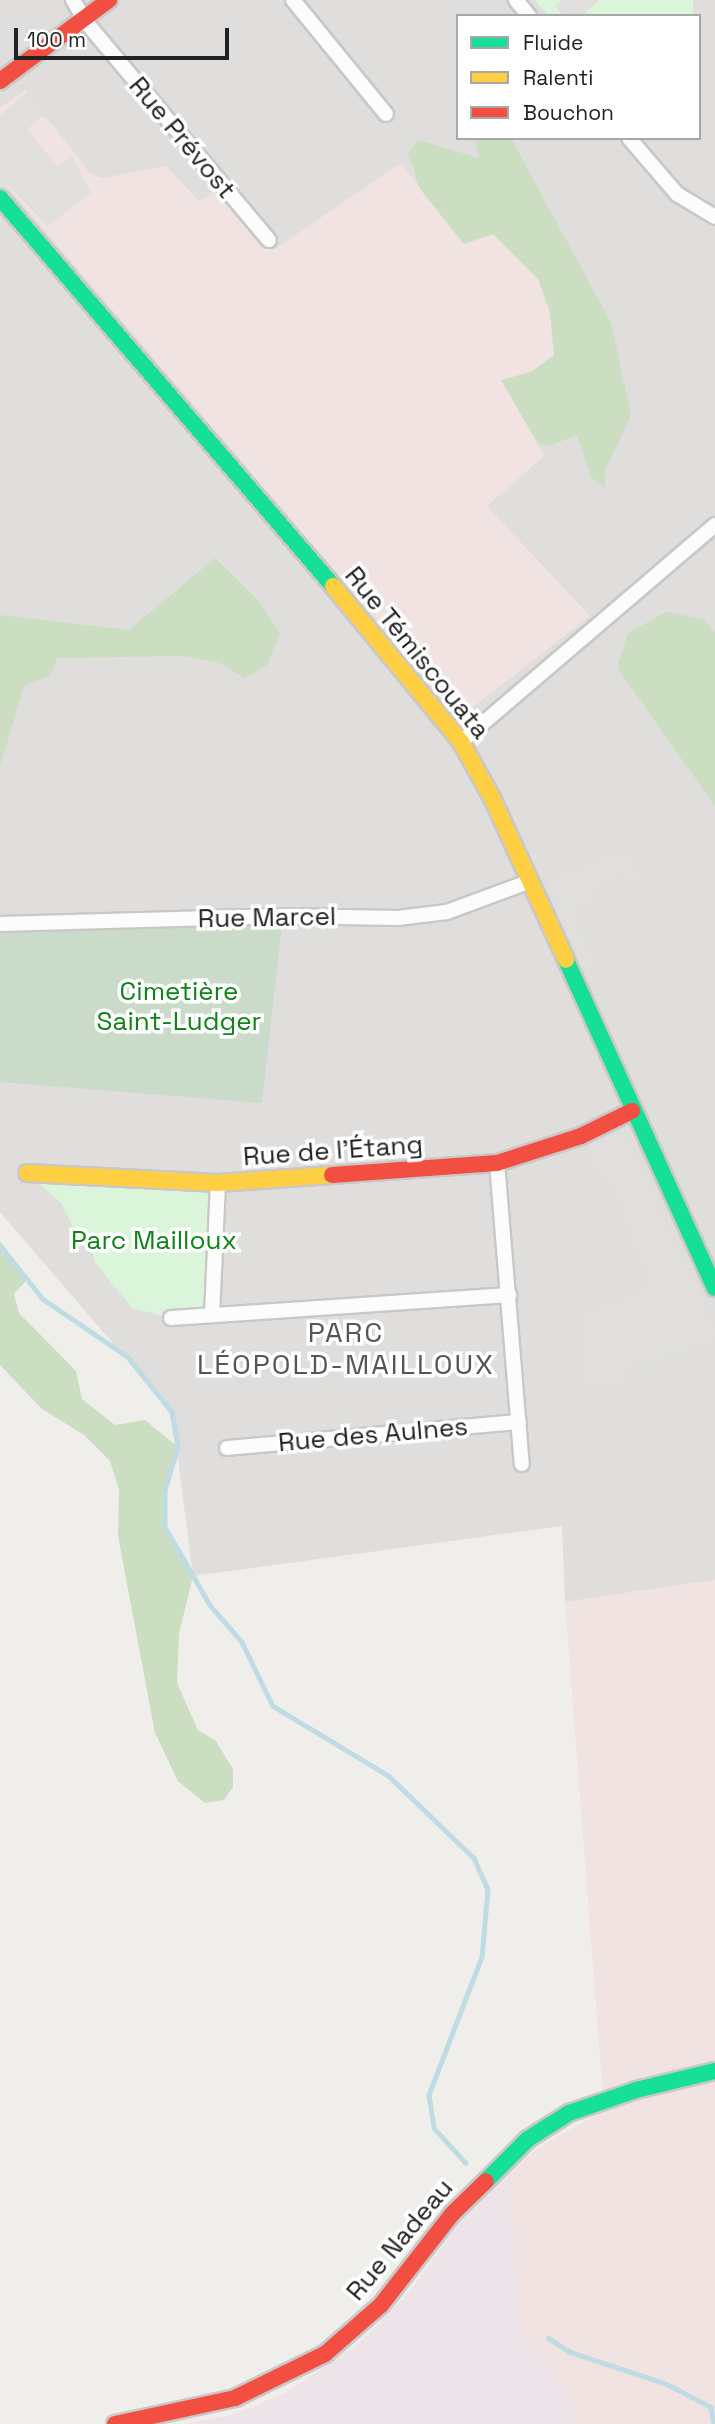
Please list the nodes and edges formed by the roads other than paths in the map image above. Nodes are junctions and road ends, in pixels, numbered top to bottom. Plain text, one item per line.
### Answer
1 (73, 0) edge
2 (109, 0) edge
3 (293, 0) edge
4 (516, 0) edge
5 (527, 14) edge
6 (85, 21) junction
7 (0, 80) edge
8 (386, 114) dead end
9 (631, 140) edge
10 (0, 198) edge
11 (715, 218) edge
12 (269, 240) dead end
13 (715, 525) edge
14 (461, 742) junction
15 (528, 882) junction
16 (0, 924) edge
17 (632, 1111) junction
18 (497, 1163) junction
19 (27, 1173) dead end
20 (218, 1182) junction
21 (715, 1288) edge
22 (509, 1295) junction
23 (212, 1315) junction
24 (171, 1318) dead end
25 (519, 1422) junction
26 (227, 1448) dead end
27 (522, 1464) dead end
28 (715, 2071) edge
29 (115, 2424) edge

1 - 6 street, Rue Prévost
2 - 6 street
3 - 8 street
4 - 5 street
6 - 7 street
6 - 12 street, Rue Prévost
9 - 11 street
10 - 14 street, Rue Témiscouata
13 - 14 street
14 - 15 street, Rue Témiscouata
15 - 16 street, Rue Marcel
15 - 17 street, Rue Témiscouata
17 - 18 street, Rue de l'Étang
17 - 21 street, Rue Témiscouata
18 - 20 street, Rue de l'Étang
18 - 22 street
19 - 20 street, Rue de l'Étang
20 - 23 street
22 - 23 street
22 - 25 street
23 - 24 street
25 - 26 street, Rue des Aulnes
25 - 27 street
28 - 29 street, Rue Nadeau

